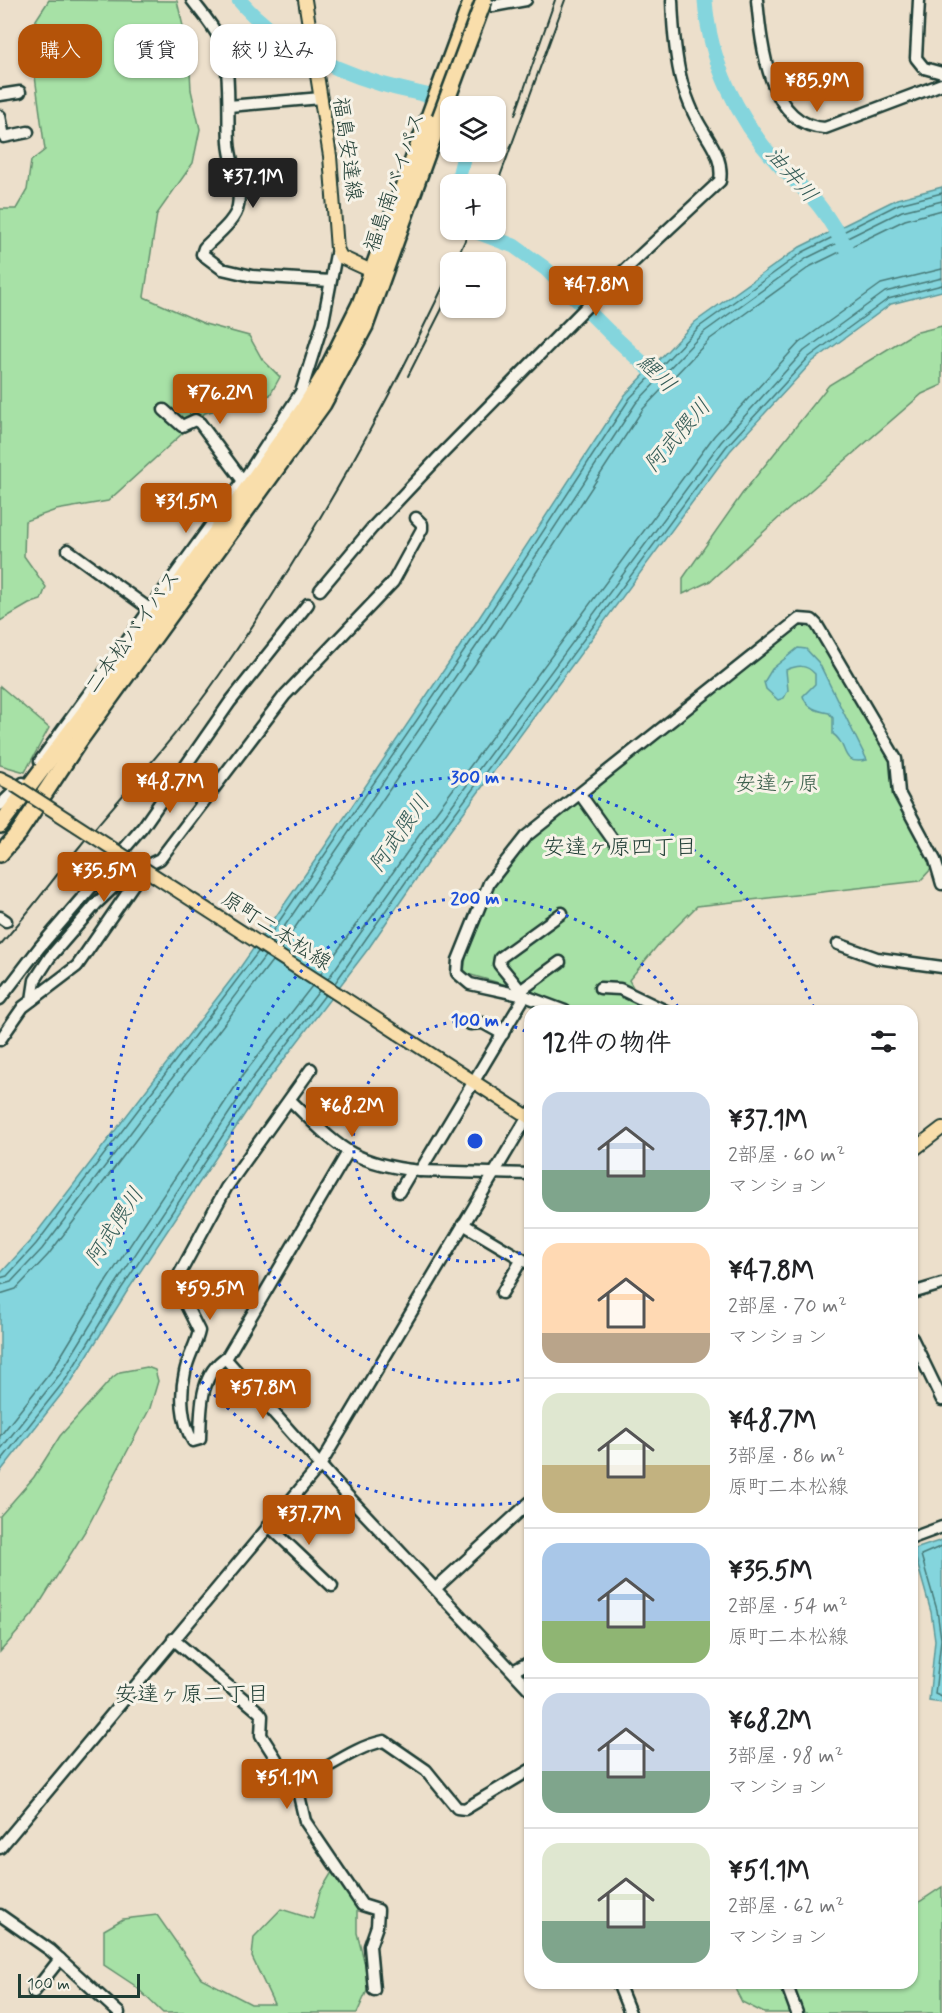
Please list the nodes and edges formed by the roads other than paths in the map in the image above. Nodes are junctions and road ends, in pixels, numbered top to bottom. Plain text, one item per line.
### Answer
1 (192, 0) edge
2 (305, 0) edge
3 (472, 0) edge
4 (484, 0) edge
5 (526, 0) edge
6 (672, 0) edge
7 (757, 0) edge
8 (919, 0) edge
9 (942, 73) edge
10 (942, 84) edge
11 (20, 92) dead end
12 (0, 96) edge
13 (321, 98) junction
14 (229, 106) junction
15 (434, 114) junction
16 (0, 116) edge
17 (27, 132) dead end
18 (338, 249) junction
19 (377, 274) junction
20 (330, 281) junction
21 (164, 410) dead end
22 (243, 481) junction
23 (416, 518) dead end
24 (68, 550) dead end
25 (320, 590) dead end
26 (308, 604) dead end
27 (151, 610) junction
28 (0, 778) edge
29 (580, 794) junction
30 (0, 806) edge
31 (0, 825) edge
32 (615, 843) dead end
33 (0, 854) edge
34 (144, 868) junction
35 (942, 884) edge
36 (562, 913) dead end
37 (838, 944) dead end
38 (560, 962) dead end
39 (942, 967) edge
40 (600, 988) dead end
41 (522, 993) junction
42 (0, 999) edge
43 (32, 1000) junction
44 (551, 1005) edge
45 (653, 1005) edge
46 (470, 1024) dead end
47 (503, 1034) junction
48 (0, 1040) edge
49 (311, 1069) dead end
50 (473, 1083) junction
51 (290, 1100) junction
52 (524, 1113) edge
53 (524, 1124) edge
54 (942, 1128) edge
55 (918, 1146) edge
56 (348, 1152) junction
57 (416, 1171) junction
58 (492, 1174) junction
59 (524, 1174) edge
60 (399, 1192) dead end
61 (463, 1224) junction
62 (524, 1260) edge
63 (524, 1264) edge
64 (942, 1284) edge
65 (918, 1291) edge
66 (501, 1293) dead end
67 (918, 1350) edge
68 (225, 1358) junction
69 (942, 1400) edge
70 (321, 1464) junction
71 (524, 1507) edge
72 (267, 1526) junction
73 (942, 1527) edge
74 (918, 1536) edge
75 (332, 1586) dead end
76 (436, 1588) junction
77 (173, 1639) junction
78 (524, 1665) edge
79 (513, 1671) junction
80 (524, 1683) edge
81 (524, 1774) edge
82 (291, 1785) junction
83 (0, 1848) edge
84 (0, 1915) edge
85 (60, 1959) junction
86 (620, 1989) edge
87 (788, 1989) edge
88 (374, 1990) dead end
89 (34, 1992) dead end
90 (119, 2013) edge
91 (630, 2013) edge
92 (797, 2013) edge

1 - 14 street
2 - 13 main road, 福島安達線
3 - 5 street
3 - 15 highway, 福島南バイパス
4 - 15 highway, 福島南バイパス, bridge
6 - 25 street
7 - 10 street
8 - 9 street
11 - 12 street
13 - 14 street
13 - 18 main road, 福島安達線
14 - 20 street
15 - 19 highway, 福島南バイパス
16 - 17 street
18 - 19 main road
18 - 20 street
19 - 31 highway, 二本松バイパス
19 - 33 highway, 二本松バイパス
20 - 22 street
21 - 22 street
22 - 27 street
23 - 43 street
24 - 27 street
26 - 42 street
27 - 30 street
28 - 34 main road, 原町二本松線, bridge
29 - 32 street
29 - 35 street
29 - 41 street
34 - 43 street
34 - 50 main road, 原町二本松線, bridge
36 - 41 street
37 - 39 street
38 - 41 street
40 - 45 street
41 - 44 street
41 - 47 street
43 - 48 street
46 - 47 street
47 - 50 street
49 - 51 street
50 - 52 main road, 原町二本松線
50 - 57 street
51 - 56 street
51 - 68 street
53 - 58 street
54 - 55 main road
56 - 57 street
56 - 68 street
57 - 58 street
57 - 60 street
58 - 59 street
58 - 61 street
61 - 62 street
61 - 70 street
63 - 66 street
64 - 65 street
67 - 69 street
68 - 70 street
70 - 72 street
70 - 76 street
71 - 76 street
72 - 75 street
72 - 77 street
73 - 74 street
76 - 79 street
77 - 82 street
77 - 83 street
78 - 79 street
79 - 80 street
81 - 82 street
82 - 88 street
84 - 85 street
85 - 89 street
85 - 90 street
86 - 91 street
87 - 92 street

